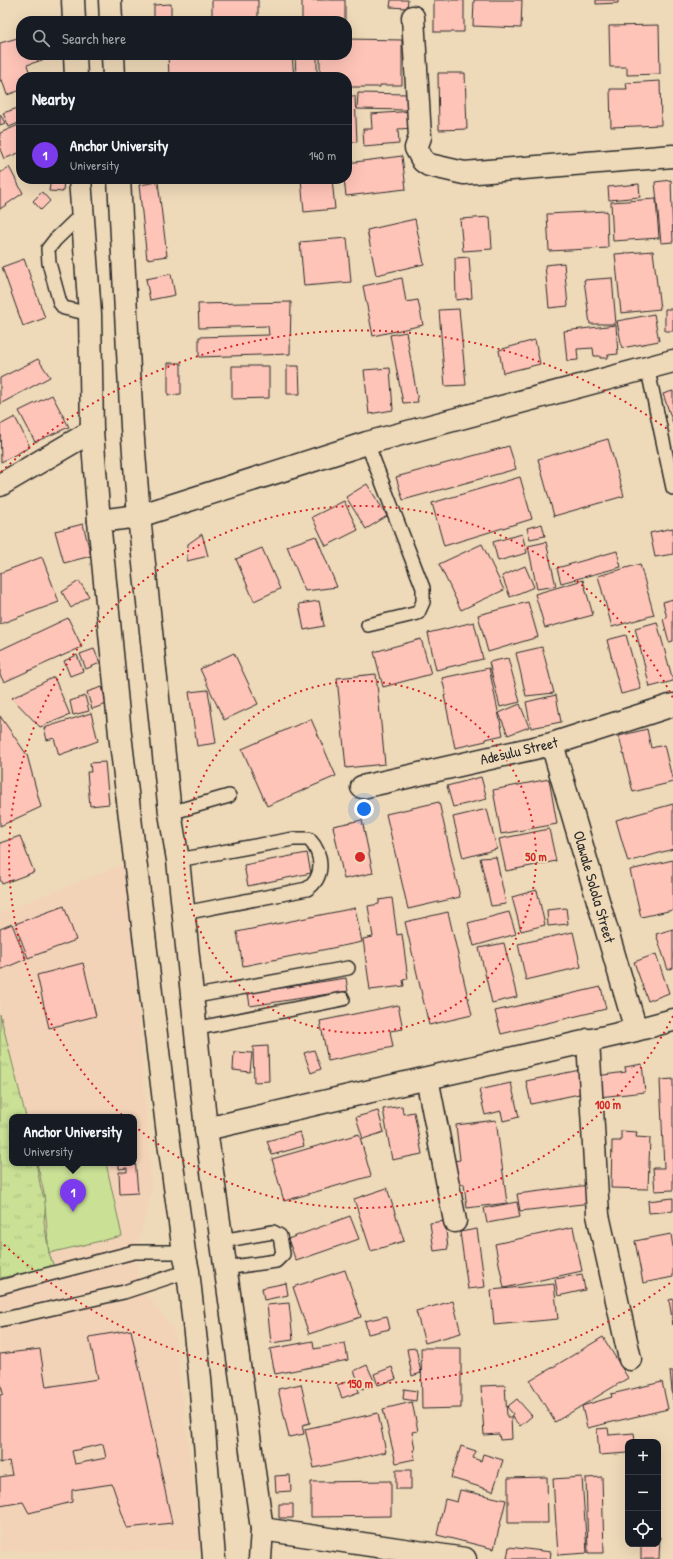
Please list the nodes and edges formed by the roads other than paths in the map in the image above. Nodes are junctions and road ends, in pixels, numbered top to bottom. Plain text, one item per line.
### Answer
1 (73, 0) edge
2 (110, 0) edge
3 (74, 16) edge
4 (111, 16) edge
5 (413, 17) dead end
6 (75, 60) edge
7 (113, 60) edge
8 (76, 72) edge
9 (114, 72) edge
10 (673, 156) edge
11 (80, 184) edge
12 (119, 184) edge
13 (82, 214) junction
14 (90, 314) junction
15 (673, 361) edge
16 (647, 366) junction
17 (92, 431) junction
18 (367, 443) junction
19 (0, 485) edge
20 (673, 488) edge
21 (139, 516) junction
22 (99, 521) junction
23 (368, 624) dead end
24 (673, 705) edge
25 (552, 744) junction
26 (362, 787) dead end
27 (229, 796) dead end
28 (170, 813) junction
29 (178, 860) junction
30 (184, 913) junction
31 (348, 968) dead end
32 (191, 997) junction
33 (343, 998) dead end
34 (673, 1020) edge
35 (194, 1029) junction
36 (636, 1030) junction
37 (588, 1040) junction
38 (427, 1078) junction
39 (206, 1129) junction
40 (454, 1221) dead end
41 (221, 1241) junction
42 (186, 1261) junction
43 (225, 1268) junction
44 (0, 1287) edge
45 (0, 1320) edge
46 (630, 1358) dead end
47 (262, 1529) junction
48 (214, 1559) edge
49 (260, 1559) edge
50 (465, 1559) edge

1 - 3 street
2 - 4 street
5 - 10 street
6 - 8 street
7 - 9 street
11 - 13 street
12 - 21 street
13 - 14 street
13 - 14 lane
14 - 17 street
15 - 16 street
16 - 18 street
16 - 20 lane
17 - 19 street
17 - 22 street
18 - 21 street
18 - 23 lane
21 - 22 street
21 - 28 street
22 - 42 street
24 - 25 street, Adesulu Street
25 - 26 street, Adesulu Street
25 - 36 street, Olawale Solola Street
27 - 28 lane
28 - 29 street
29 - 30 street
29 - 30 lane
30 - 32 street
31 - 32 lane
32 - 35 street
33 - 35 lane
34 - 36 street
35 - 39 street
36 - 37 street
37 - 38 street
37 - 46 street
38 - 39 street
38 - 40 street
39 - 41 street
41 - 43 street
41 - 43 lane
42 - 44 lane
42 - 45 lane
42 - 48 street
43 - 47 street
47 - 49 street
47 - 50 street

